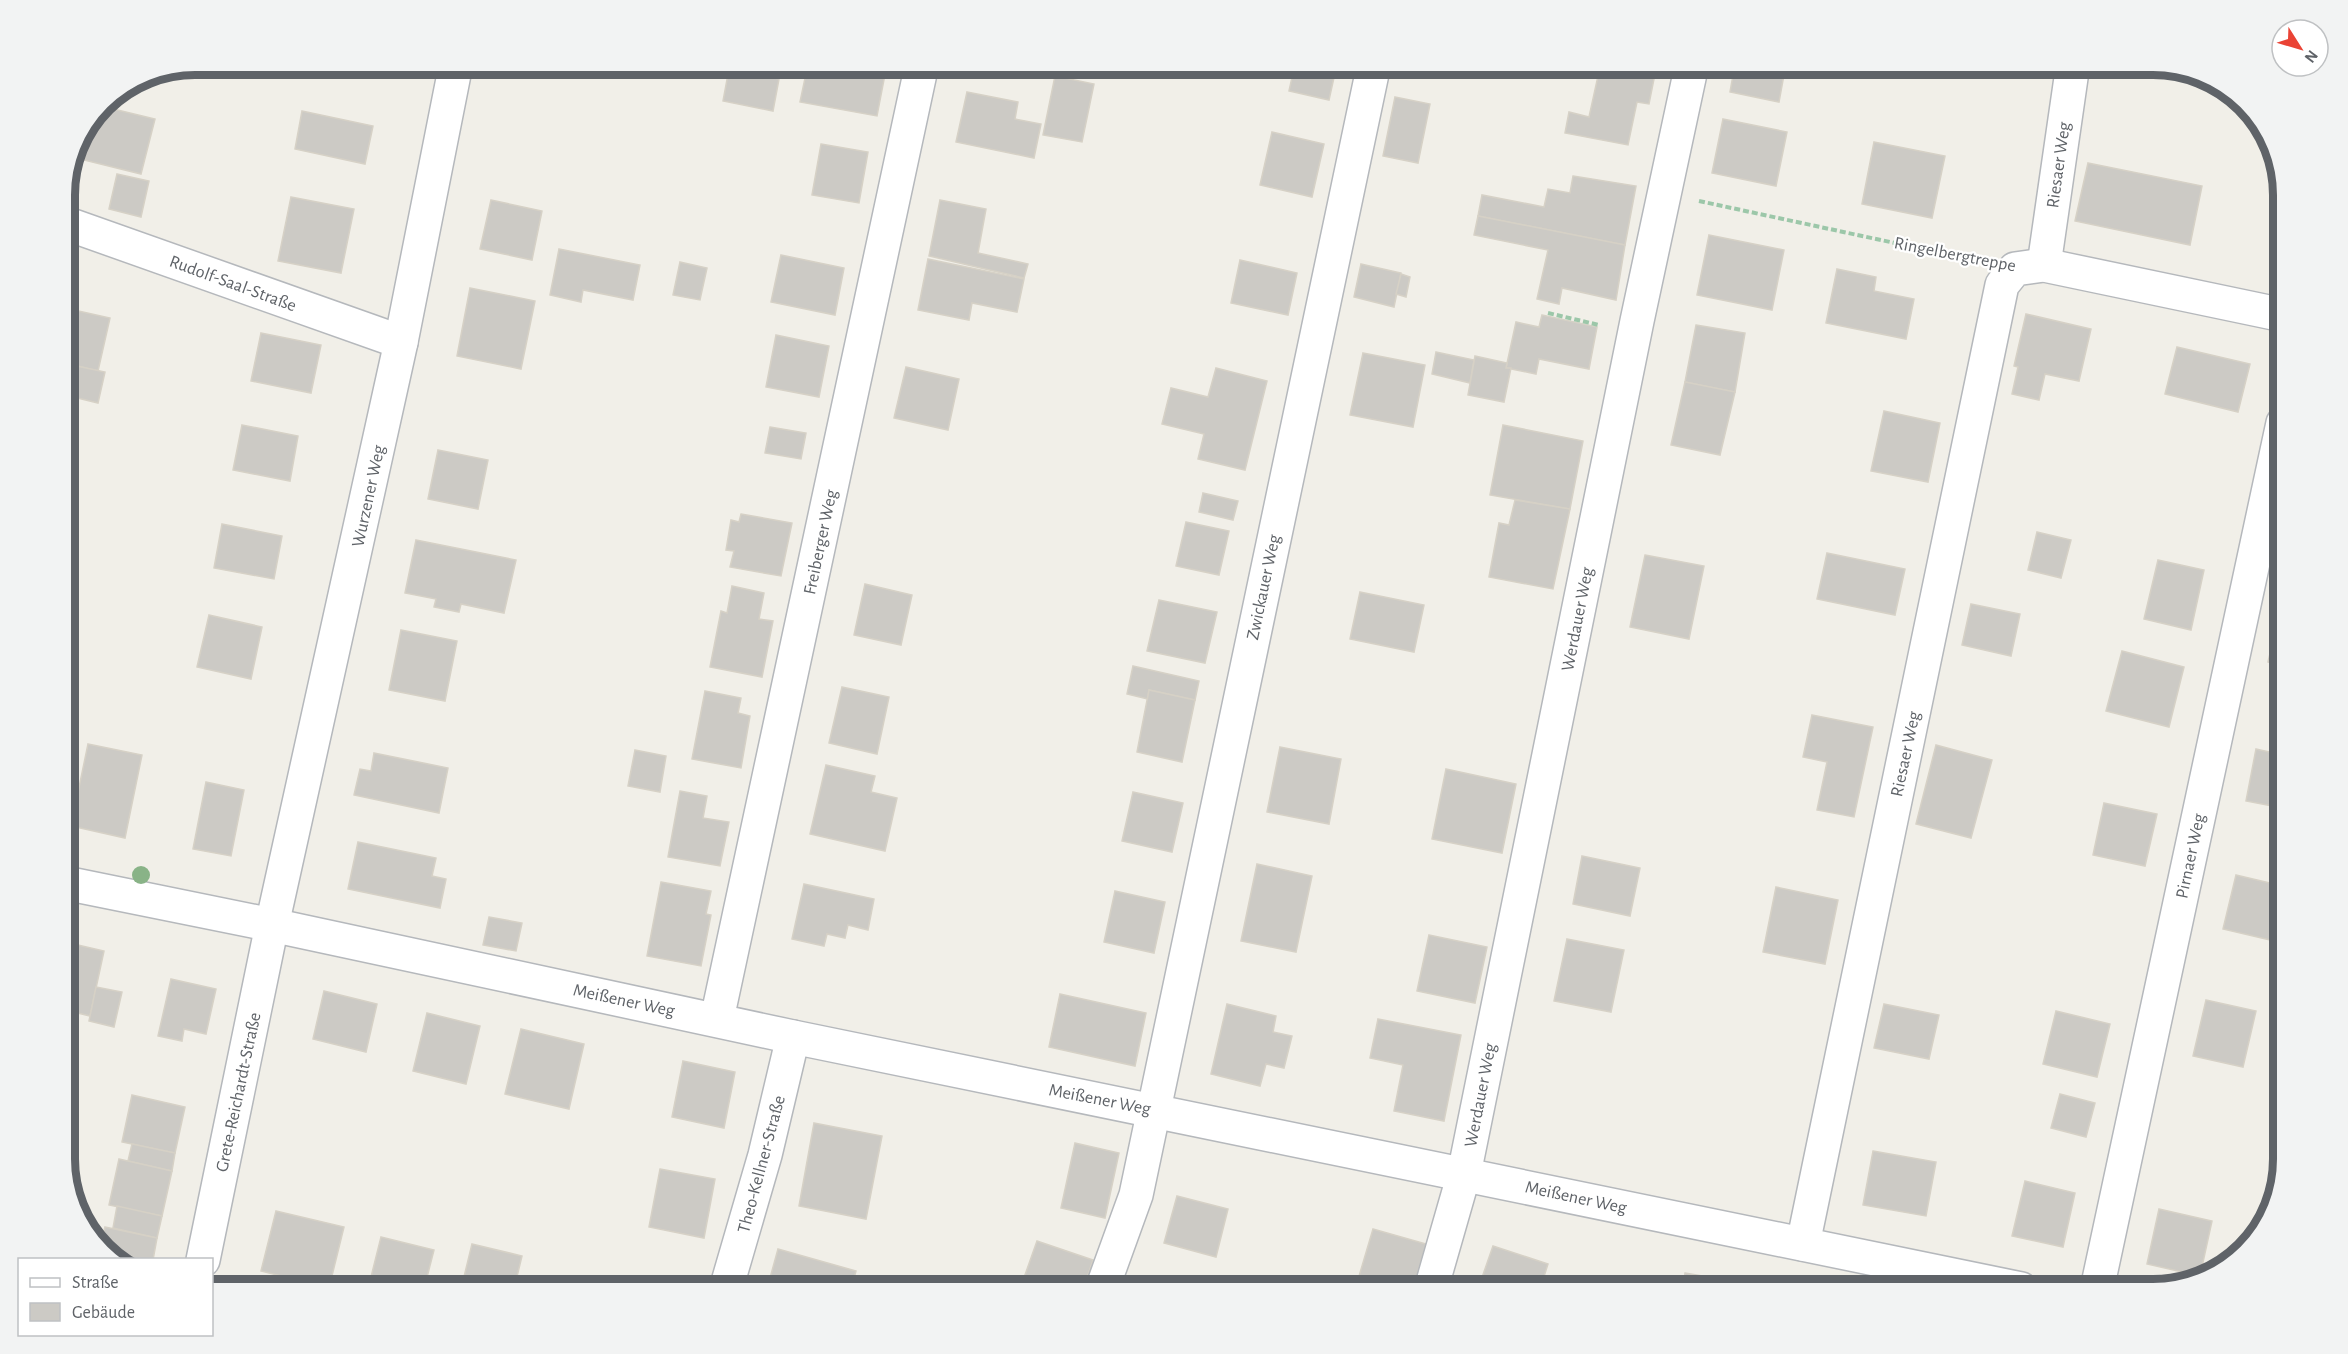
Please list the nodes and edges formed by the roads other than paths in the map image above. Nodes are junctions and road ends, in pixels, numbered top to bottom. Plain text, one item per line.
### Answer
1 (454, 75) edge
2 (920, 75) edge
3 (1372, 75) edge
4 (1690, 75) edge
5 (2071, 75) edge
6 (75, 227) edge
7 (2029, 267) junction
8 (2273, 313) edge
9 (401, 342) junction
10 (2273, 470) edge
11 (75, 885) edge
12 (273, 925) junction
13 (717, 1019) junction
14 (793, 1037) junction
15 (1152, 1109) junction
16 (1464, 1174) junction
17 (1803, 1244) junction
18 (203, 1258) edge
19 (729, 1279) edge
20 (1106, 1279) edge
21 (1434, 1279) edge
22 (1933, 1279) edge
23 (2099, 1279) edge

1 - 9 street, Wurzener Weg
2 - 13 street, Freiberger Weg
3 - 15 street, Zwickauer Weg
4 - 16 street, Werdauer Weg
5 - 7 street, Riesaer Weg
6 - 9 street, Rudolf-Saal-Straße
7 - 8 street
7 - 17 street, Riesaer Weg
9 - 12 street, Wurzener Weg
10 - 23 street, Pirnaer Weg
11 - 12 street, Meißener Weg
12 - 13 street, Meißener Weg
12 - 18 street, Grete-Reichardt-Straße
13 - 14 street, Meißener Weg
14 - 15 street, Meißener Weg
14 - 19 street, Theo-Kellner-Straße
15 - 16 street, Meißener Weg
15 - 20 street, Zwickauer Weg
16 - 17 street, Meißener Weg
16 - 21 street, Werdauer Weg
17 - 22 street, Meißener Weg

